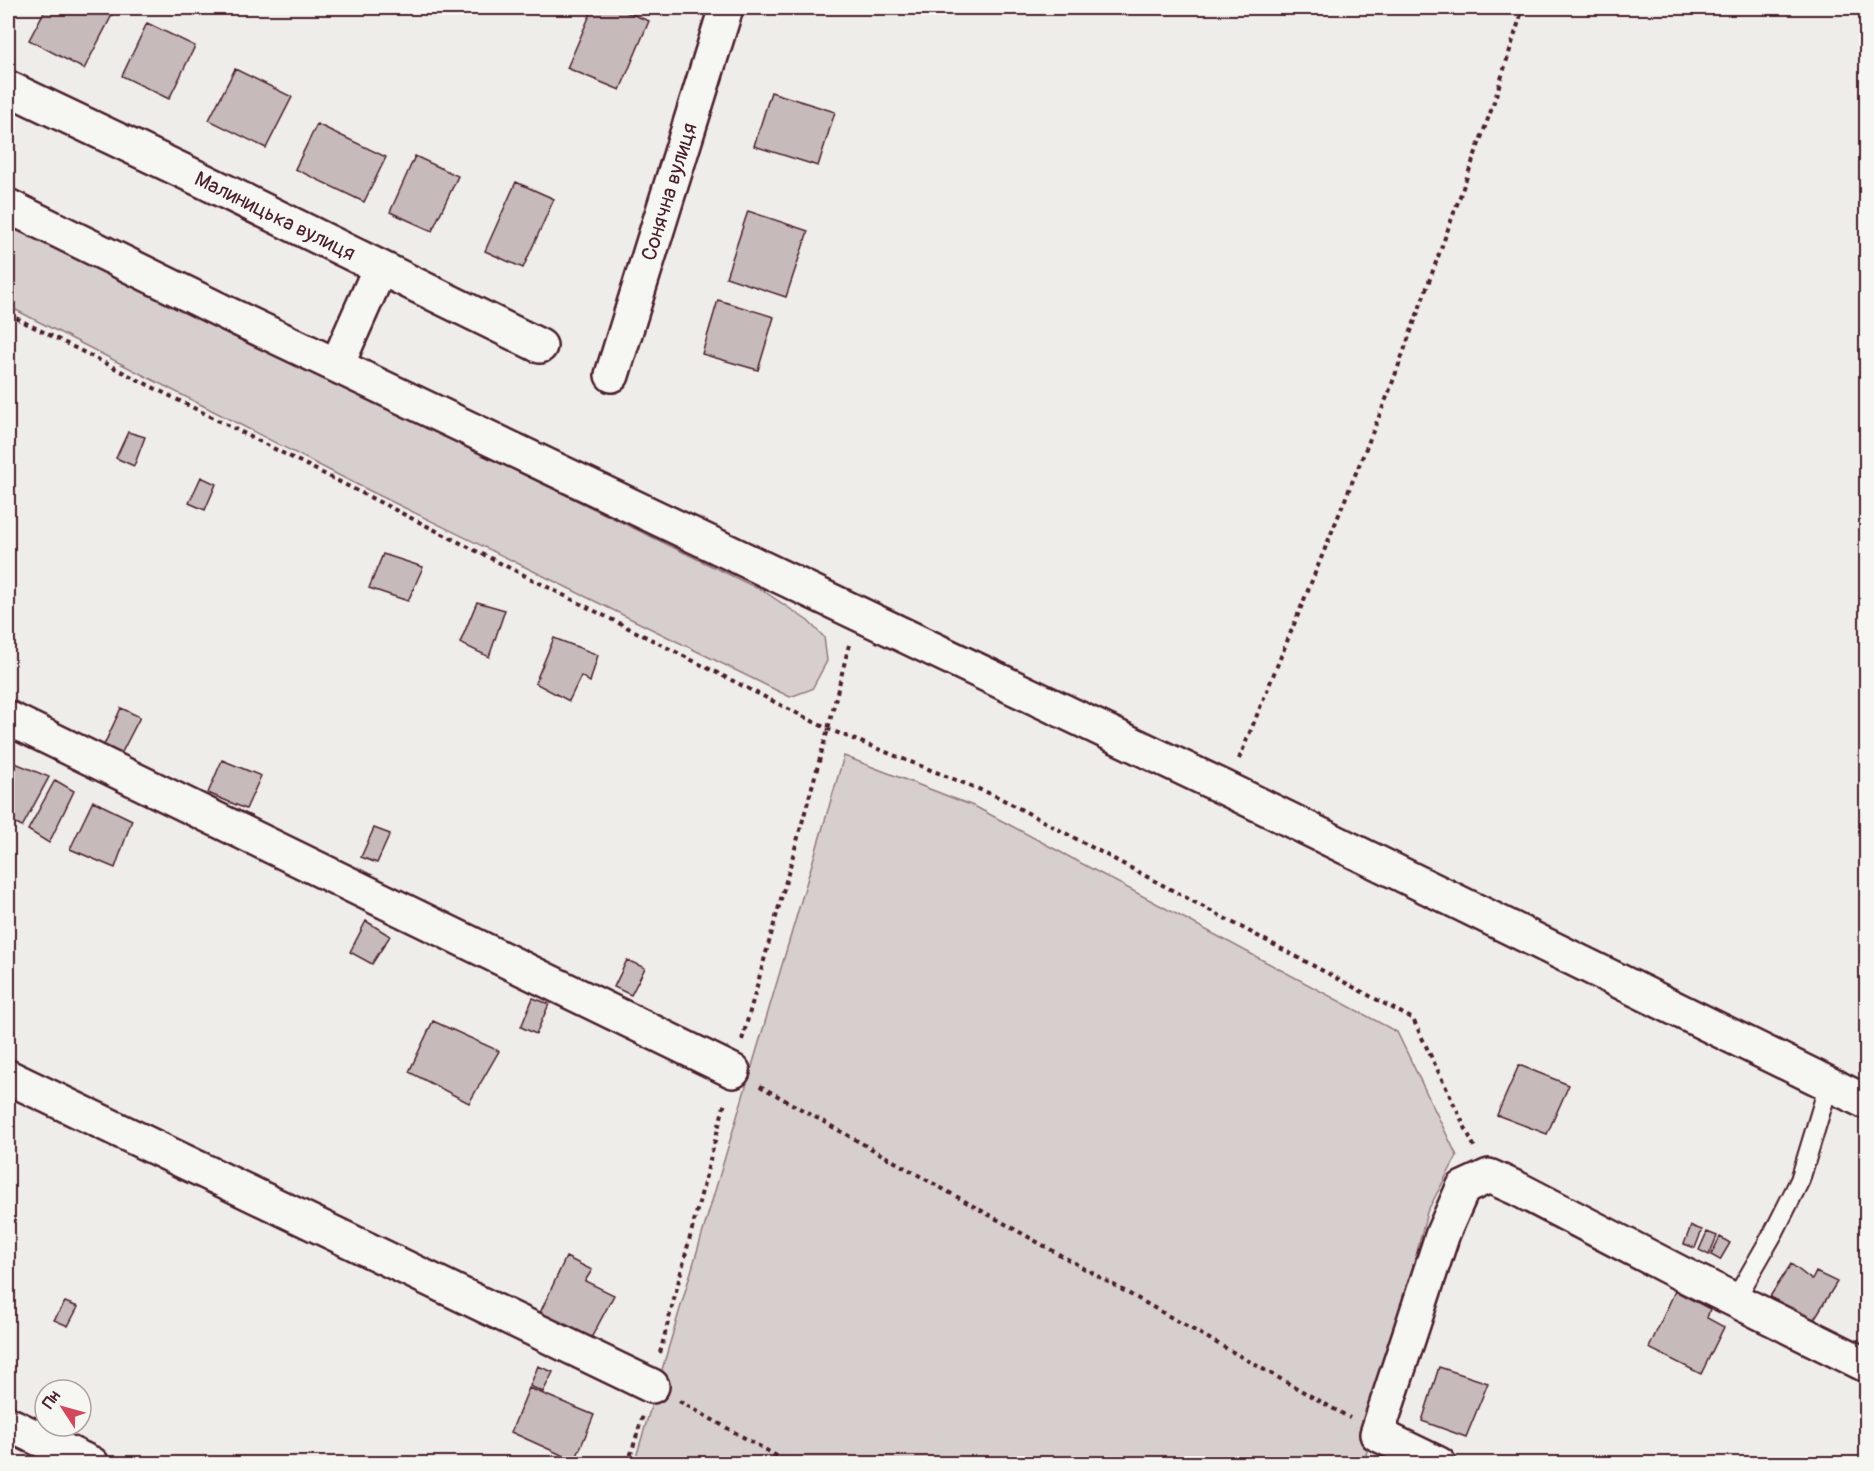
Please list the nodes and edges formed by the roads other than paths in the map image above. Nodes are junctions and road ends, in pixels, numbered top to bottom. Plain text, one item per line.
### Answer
1 (726, 8) edge
2 (8, 88) edge
3 (8, 206) edge
4 (380, 268) junction
5 (540, 346) dead end
6 (337, 365) junction
7 (612, 375) dead end
8 (8, 718) edge
9 (733, 1071) road end
10 (8, 1077) edge
11 (1830, 1084) junction
12 (1866, 1102) edge
13 (1735, 1300) junction
14 (1866, 1365) edge
15 (652, 1386) road end
16 (8, 1424) edge
17 (92, 1464) edge
18 (1439, 1464) edge

1 - 7 street, Сонячна вулиця
2 - 4 street, Малиницька вулиця
3 - 6 street
4 - 5 street, Малиницька вулиця
4 - 6 street
6 - 11 street
8 - 9 street
10 - 15 street
11 - 12 street
11 - 13 lane
13 - 14 street
13 - 18 street
16 - 17 street

